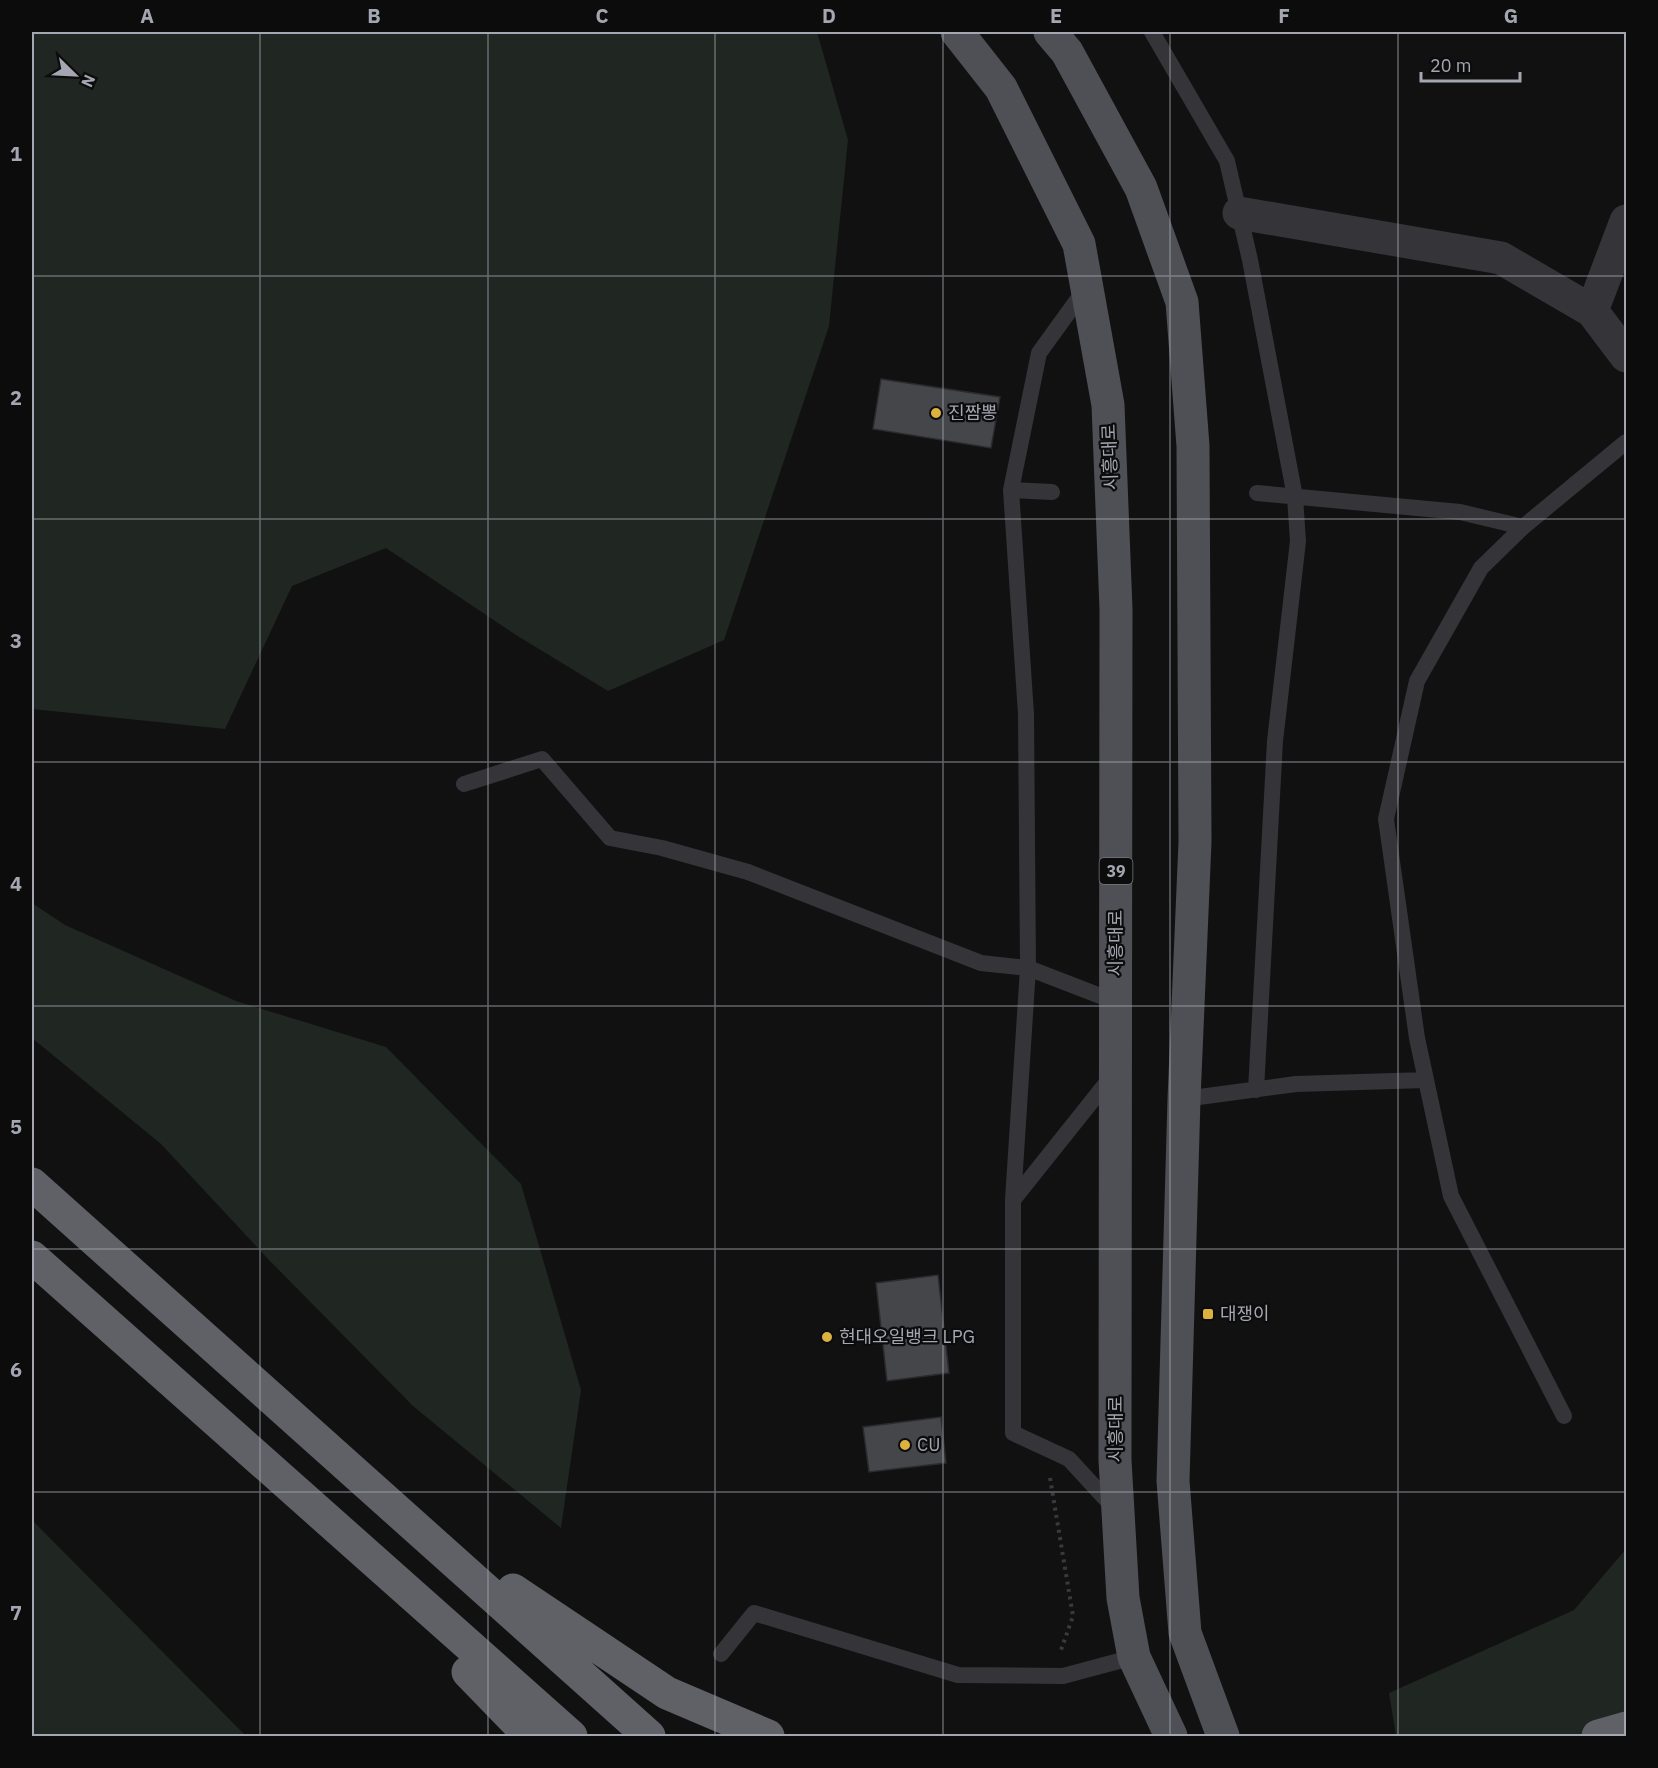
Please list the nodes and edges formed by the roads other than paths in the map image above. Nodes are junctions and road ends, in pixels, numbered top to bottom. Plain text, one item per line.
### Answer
1 (957, 32) edge
2 (1050, 32) edge
3 (1152, 32) edge
4 (1239, 213) junction
5 (1626, 221) edge
6 (1087, 288) junction
7 (1592, 311) junction
8 (1626, 356) edge
9 (1626, 442) edge
10 (1011, 490) junction
11 (1052, 492) dead end
12 (1257, 493) dead end
13 (1295, 497) junction
14 (1523, 527) junction
15 (464, 784) dead end
16 (1028, 968) junction
17 (1116, 1002) junction
18 (1116, 1070) junction
19 (1426, 1080) junction
20 (1256, 1090) junction
21 (1184, 1099) junction
22 (32, 1184) edge
23 (1013, 1200) junction
24 (32, 1257) edge
25 (1564, 1416) dead end
26 (310, 1506) junction
27 (1118, 1512) junction
28 (410, 1521) junction
29 (721, 1654) dead end
30 (1134, 1657) junction
31 (1626, 1728) edge
32 (530, 1737) edge
33 (571, 1737) edge
34 (649, 1737) edge
35 (768, 1737) edge
36 (1171, 1737) edge
37 (1223, 1737) edge
38 (1598, 1737) edge

1 - 6 main road, 시흥대로 / 39
2 - 21 main road
3 - 4 lane
4 - 7 street
4 - 13 lane
5 - 7 street
6 - 10 lane
6 - 17 main road, 시흥대로 / 39
7 - 8 street
9 - 14 lane
10 - 11 lane
10 - 16 lane
12 - 13 lane
13 - 14 lane
13 - 20 lane
14 - 19 lane
15 - 16 lane
16 - 17 lane
16 - 23 lane
17 - 18 main road, 시흥대로 / 39
18 - 23 lane
18 - 27 main road, 시흥대로 / 39
19 - 20 lane
19 - 25 lane
20 - 21 lane
21 - 37 main road
22 - 28 highway
23 - 27 lane
24 - 26 highway
26 - 32 highway
26 - 33 highway
27 - 30 main road, 시흥대로 / 39
28 - 34 highway
28 - 35 highway
29 - 30 lane
30 - 36 main road, 시흥대로 / 39
31 - 38 highway

